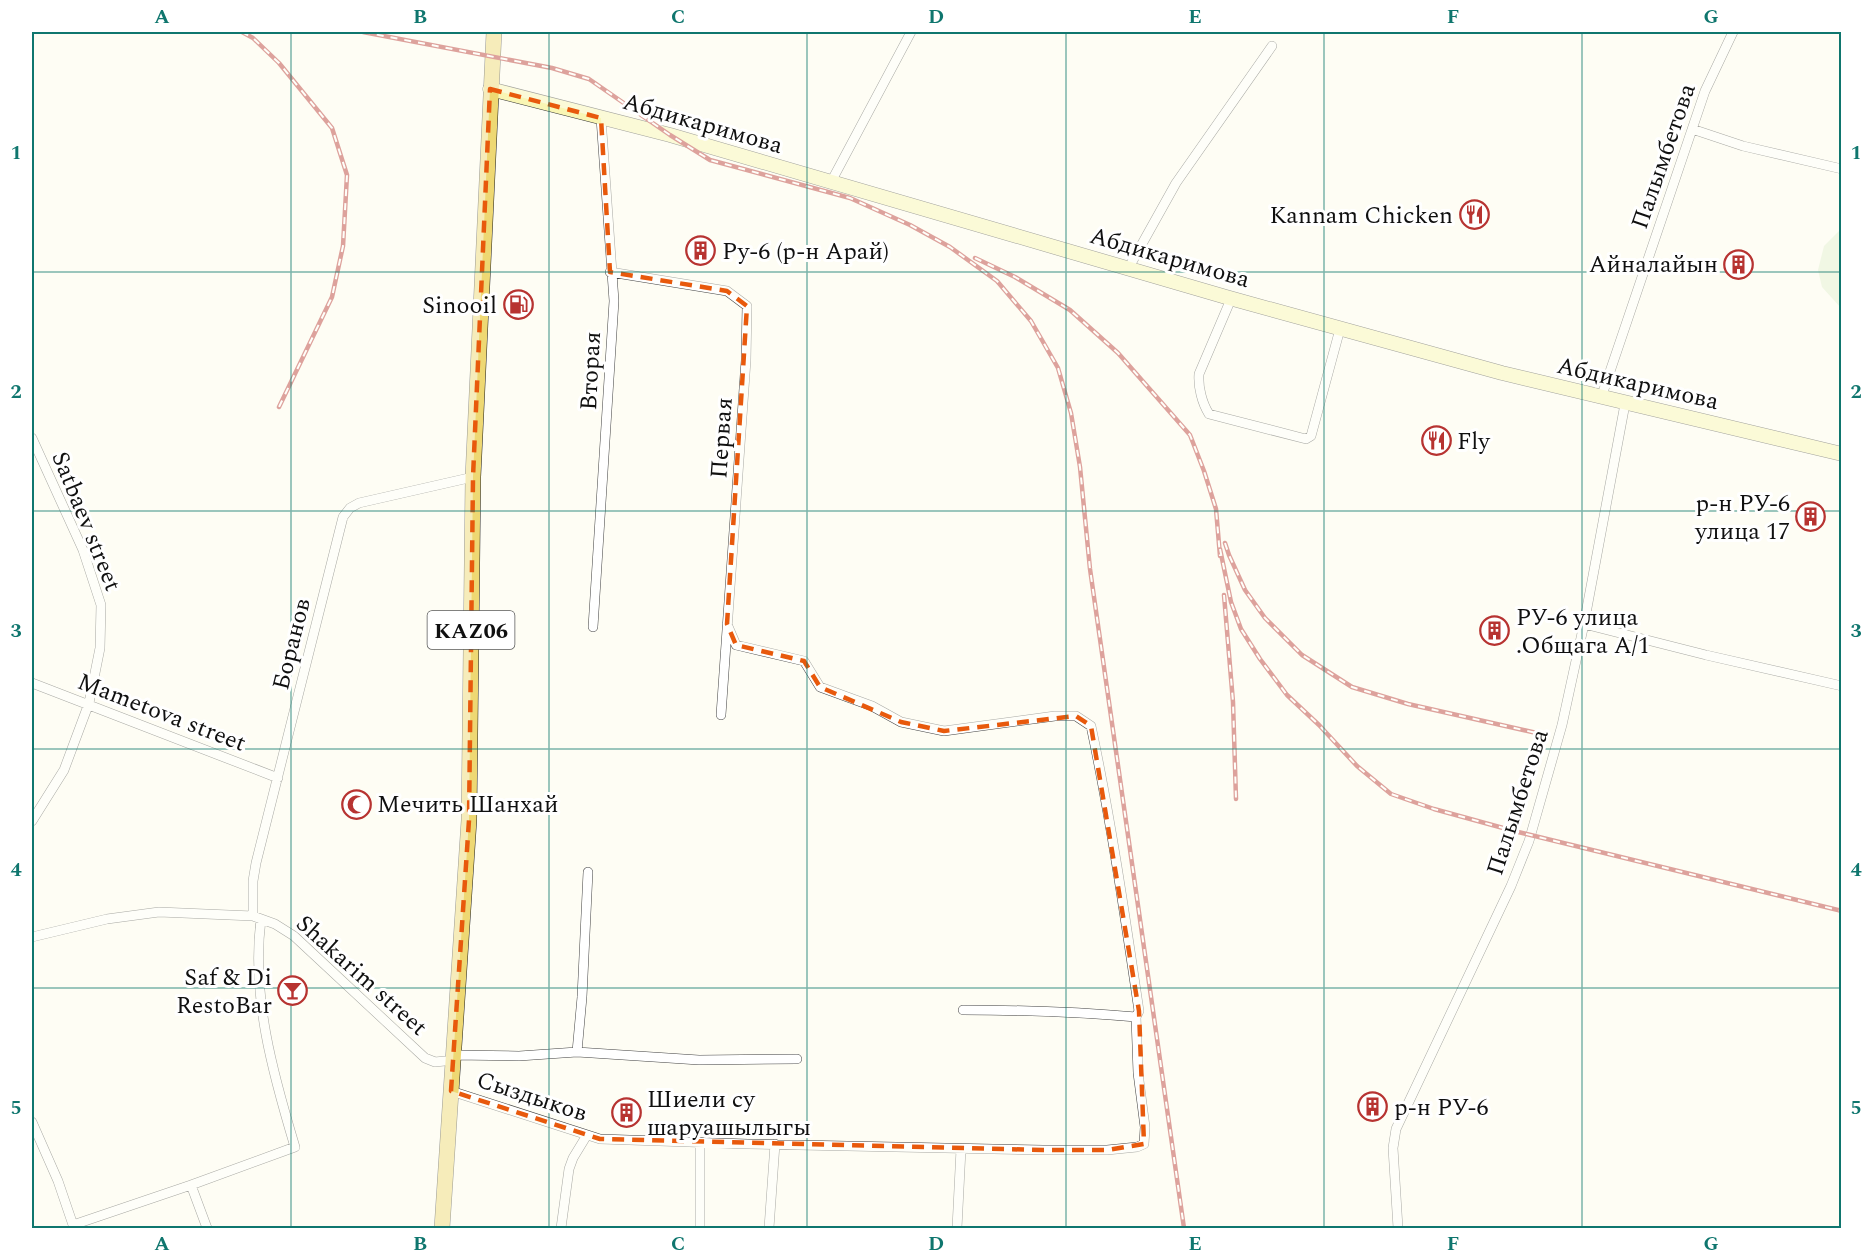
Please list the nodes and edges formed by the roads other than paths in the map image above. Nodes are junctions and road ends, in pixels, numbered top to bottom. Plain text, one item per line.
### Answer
1 (494, 32) edge
2 (911, 32) edge
3 (1733, 32) edge
4 (1272, 46) dead end
5 (490, 89) junction
6 (602, 118) junction
7 (1692, 129) junction
8 (1842, 169) edge
9 (831, 182) junction
10 (1128, 269) junction
11 (610, 272) junction
12 (1232, 299) junction
13 (1340, 329) junction
14 (1600, 398) junction
15 (1625, 404) junction
16 (32, 438) edge
17 (1842, 454) edge
18 (473, 477) junction
19 (727, 624) junction
20 (1584, 624) junction
21 (593, 627) dead end
22 (32, 683) edge
23 (1842, 686) edge
24 (88, 703) junction
25 (721, 716) dead end
26 (278, 778) junction
27 (32, 821) edge
28 (588, 872) dead end
29 (257, 917) junction
30 (32, 937) edge
31 (963, 1010) dead end
32 (1136, 1017) junction
33 (577, 1052) junction
34 (454, 1057) junction
35 (797, 1059) dead end
36 (451, 1091) junction
37 (32, 1122) edge
38 (587, 1135) junction
39 (700, 1142) junction
40 (775, 1144) junction
41 (961, 1149) junction
42 (191, 1185) junction
43 (74, 1227) edge
44 (207, 1228) edge
45 (442, 1228) edge
46 (561, 1228) edge
47 (700, 1228) edge
48 (769, 1228) edge
49 (957, 1228) edge
50 (1398, 1228) edge

1 - 5 main road, KАZ06
2 - 9 street
3 - 7 street, Палымбетова
4 - 10 street
5 - 6 main road, Абдикаримова
5 - 18 main road, KАZ06
6 - 9 main road, Абдикаримова
6 - 11 street, Вторая
7 - 8 street
7 - 14 street, Палымбетова
9 - 10 main road, Абдикаримова
10 - 12 main road, Абдикаримова
11 - 19 street, Первая
11 - 21 street, Вторая
12 - 13 main road, Абдикаримова
12 - 13 street
13 - 14 main road, Абдикаримова
14 - 15 main road, Абдикаримова
15 - 17 main road, Абдикаримова
15 - 20 street, Палымбетова
16 - 24 street, Satbaev street
18 - 26 street, Боранов
18 - 34 main road, KАZ06
19 - 25 street, Первая
19 - 32 street
20 - 23 street
20 - 50 street, Палымбетова
22 - 24 street, Mametova street
24 - 26 street, Mametova street
24 - 27 street, Satbaev street
26 - 29 street, Боранов
28 - 33 street
29 - 30 street, Shakarim street
29 - 34 street, Shakarim street
29 - 42 street, Боранов
31 - 32 street
32 - 41 street, Сыздыков
33 - 34 street, Shakarim street
33 - 35 street, Shakarim street
34 - 36 main road, KАZ06
36 - 38 street, Сыздыков
36 - 45 main road, KАZ06
37 - 43 street
38 - 39 street, Сыздыков
38 - 46 street
39 - 40 street, Сыздыков
39 - 47 street
40 - 41 street, Сыздыков
40 - 48 street
41 - 49 street
42 - 43 street
42 - 44 street

